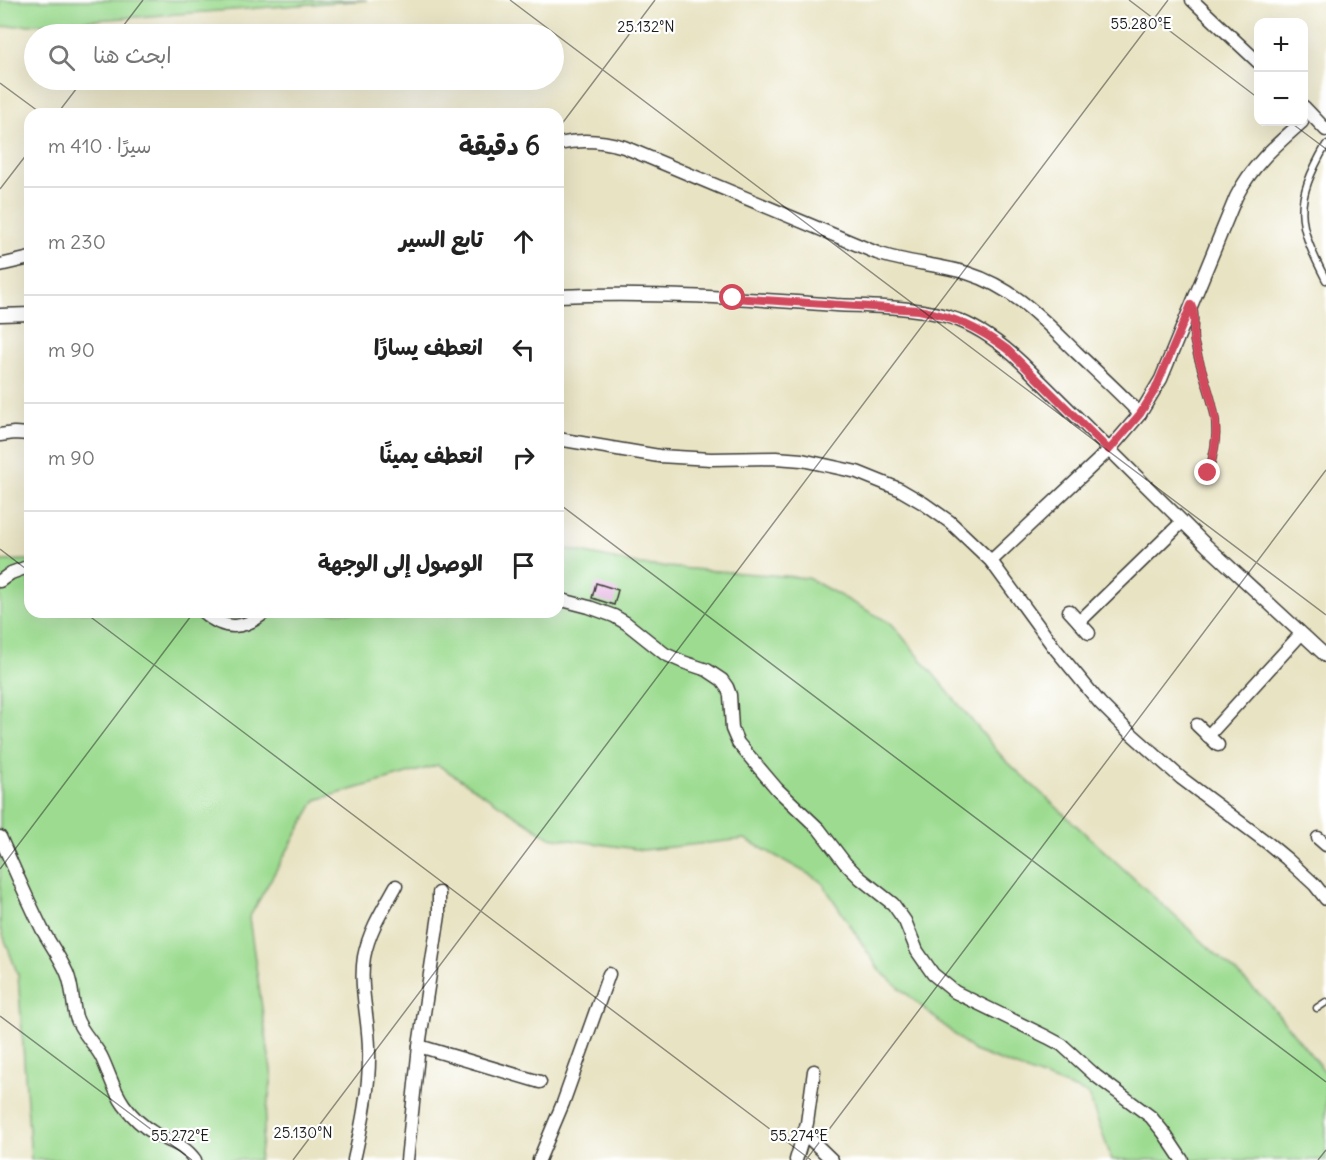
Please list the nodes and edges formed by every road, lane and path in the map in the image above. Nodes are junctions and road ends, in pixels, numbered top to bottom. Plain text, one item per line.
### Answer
1 (1192, 0) edge
2 (1254, 58) edge
3 (1308, 118) edge
4 (1295, 126) edge
5 (1326, 130) edge
6 (564, 143) edge
7 (1326, 145) edge
8 (24, 259) edge
9 (0, 265) edge
10 (1326, 280) edge
11 (564, 296) edge
12 (1191, 305) junction
13 (24, 314) edge
14 (0, 315) edge
15 (1140, 414) junction
16 (24, 434) edge
17 (0, 435) edge
18 (564, 440) edge
19 (1109, 450) junction
20 (1208, 473) dead end
21 (1182, 522) junction
22 (991, 561) junction
23 (24, 568) edge
24 (0, 581) edge
25 (564, 601) edge
26 (1069, 611) dead end
27 (211, 618) edge
28 (256, 618) edge
29 (1079, 622) junction
30 (1089, 633) dead end
31 (1301, 634) junction
32 (1326, 656) edge
33 (1197, 725) dead end
34 (1208, 736) junction
35 (1218, 745) dead end
36 (0, 837) edge
37 (396, 886) dead end
38 (439, 893) dead end
39 (1326, 899) edge
40 (609, 974) dead end
41 (1326, 1002) edge
42 (1317, 1008) dead end
43 (419, 1046) junction
44 (814, 1071) dead end
45 (540, 1082) dead end
46 (804, 1132) junction
47 (195, 1160) edge
48 (354, 1160) edge
49 (407, 1160) edge
50 (539, 1160) edge
51 (796, 1160) edge
52 (832, 1160) edge
53 (1182, 1160) edge

1 - 2 street
3 - 5 street
4 - 12 street
6 - 15 street
7 - 10 lane
8 - 9 street
11 - 19 street
12 - 15 street
12 - 20 lane
13 - 14 street
15 - 19 street
16 - 17 street
18 - 22 street
19 - 21 street
19 - 22 street
21 - 29 street
21 - 31 street
22 - 39 street
23 - 24 street
25 - 53 street
26 - 29 street
27 - 28 street
29 - 30 street
31 - 32 street
31 - 34 street
33 - 34 street
34 - 35 street
36 - 47 street
37 - 48 street
38 - 43 street
40 - 50 street
41 - 42 lane
43 - 45 street
43 - 49 street
44 - 46 street
46 - 51 street
46 - 52 street

